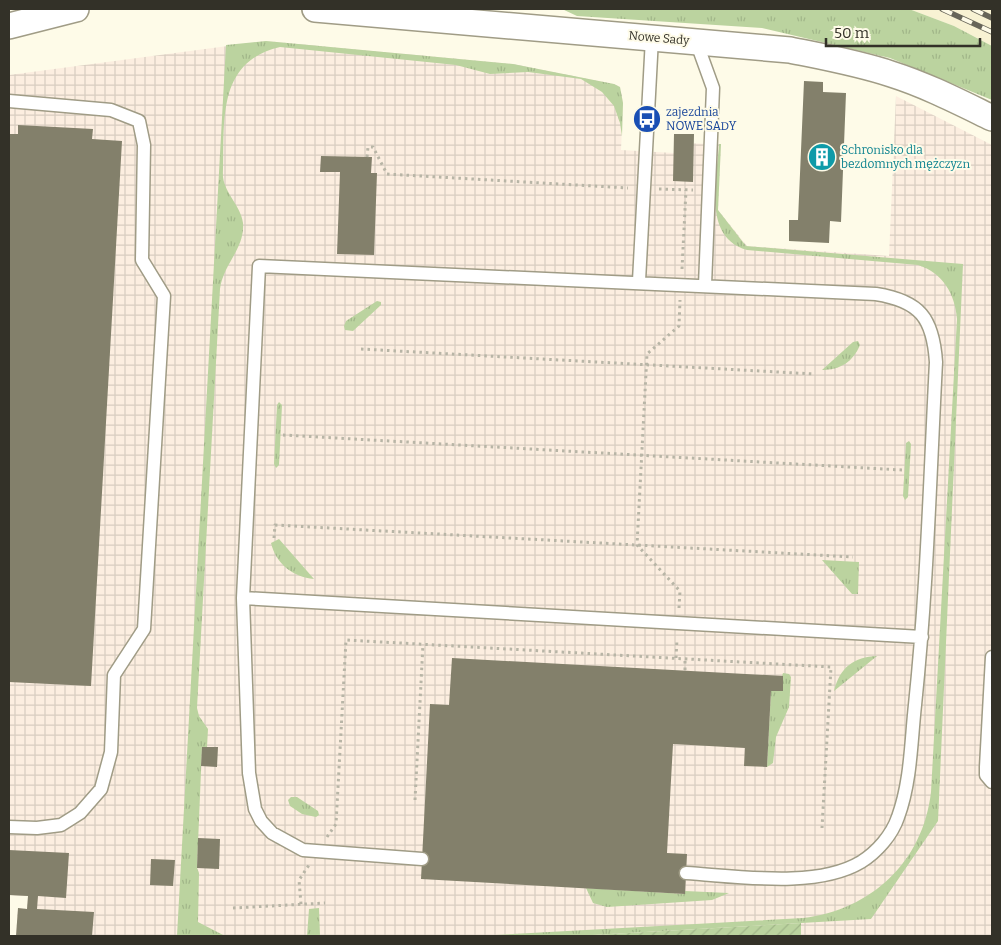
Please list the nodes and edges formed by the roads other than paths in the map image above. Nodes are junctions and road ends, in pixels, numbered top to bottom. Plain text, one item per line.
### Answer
1 (76, 9) edge
2 (315, 9) edge
3 (9, 26) edge
4 (652, 38) junction
5 (696, 41) junction
6 (9, 101) edge
7 (992, 118) edge
8 (639, 281) junction
9 (705, 285) junction
10 (243, 598) junction
11 (922, 638) junction
12 (992, 657) edge
13 (992, 782) edge
14 (9, 827) edge
15 (422, 859) dead end
16 (686, 873) dead end

1 - 3 street
2 - 4 street, Nowe Sady
4 - 5 street, Nowe Sady
4 - 8 lane
5 - 7 street, Nowe Sady
5 - 9 lane
6 - 14 lane
8 - 9 lane
8 - 10 lane
9 - 11 lane
10 - 11 lane
10 - 15 lane
11 - 16 lane
12 - 13 lane

